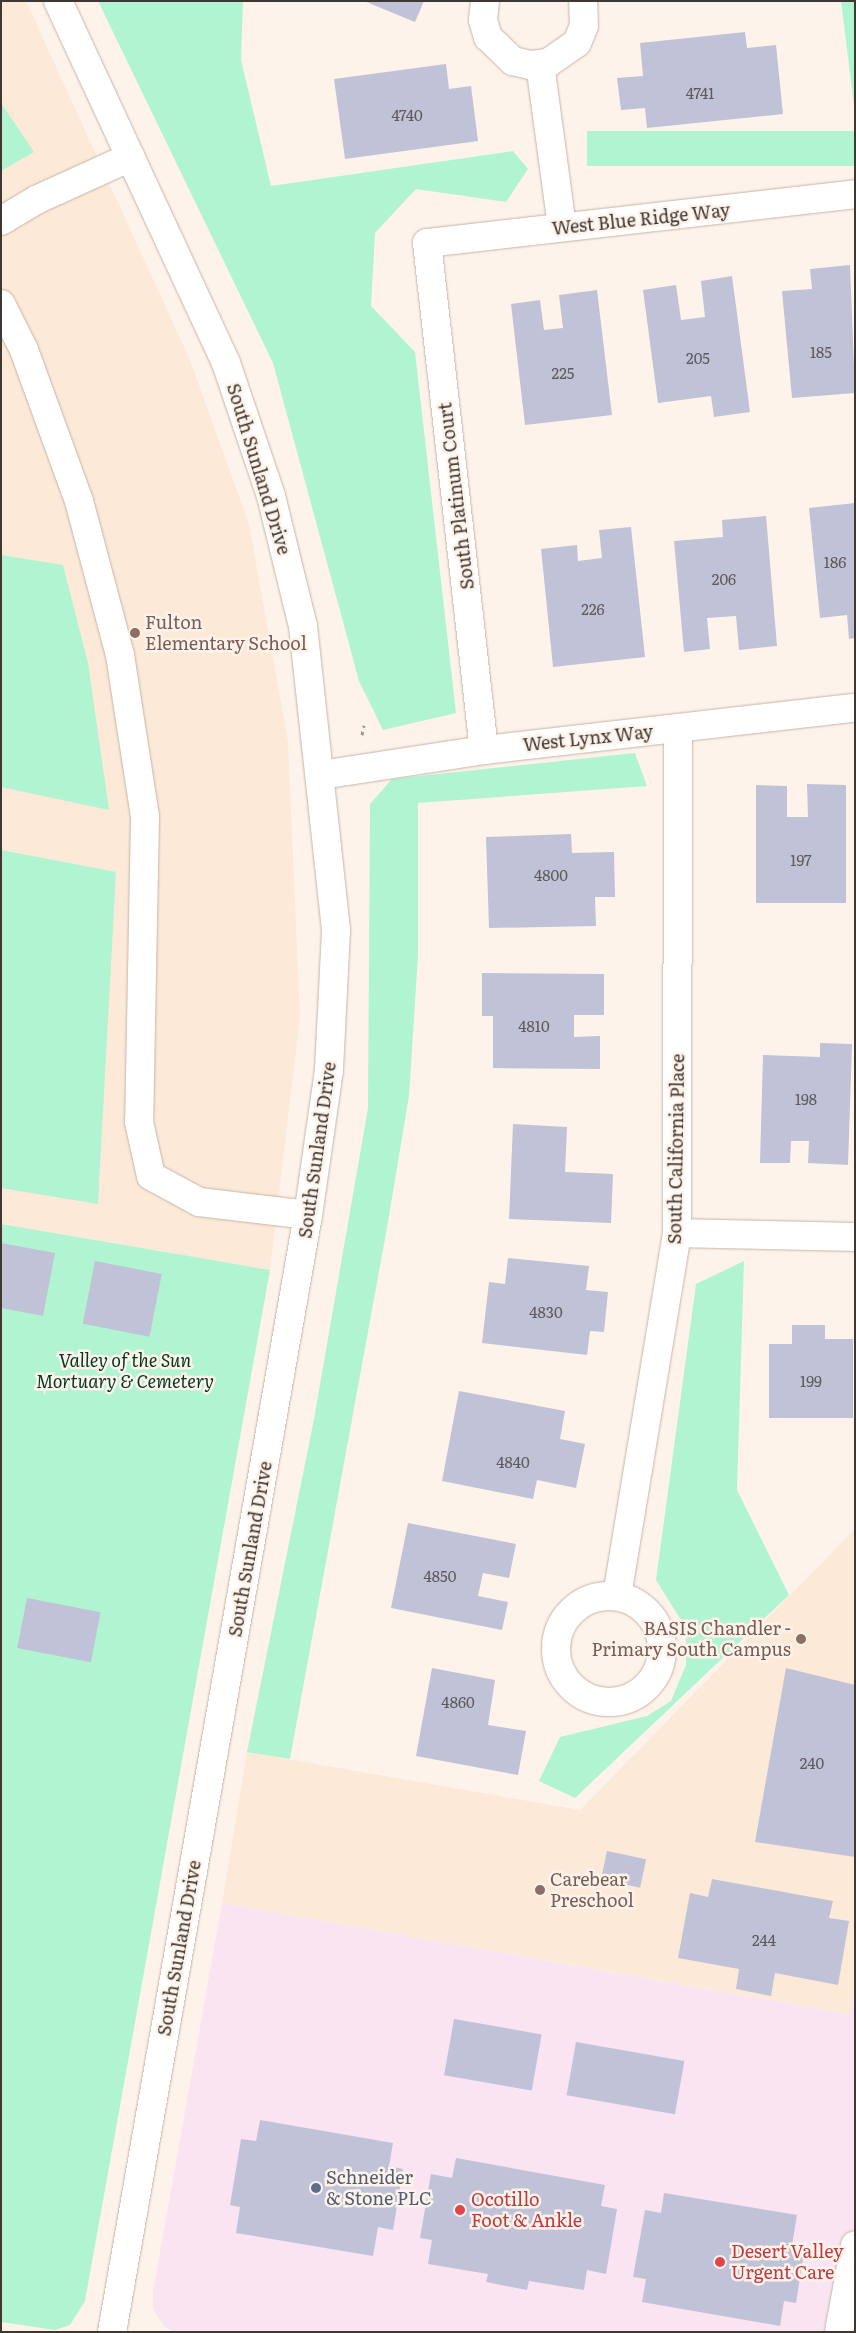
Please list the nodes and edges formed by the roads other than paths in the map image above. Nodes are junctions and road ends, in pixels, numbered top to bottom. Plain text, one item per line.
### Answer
1 (58, 1) edge
2 (484, 1) edge
3 (583, 1) edge
4 (540, 64) junction
5 (132, 158) junction
6 (855, 194) edge
7 (1, 221) edge
8 (562, 227) junction
9 (427, 243) joint
10 (1, 304) edge
11 (855, 708) edge
12 (678, 728) junction
13 (484, 750) junction
14 (322, 776) junction
15 (308, 1215) junction
16 (677, 1233) junction
17 (855, 1237) edge
18 (617, 1596) dead end
19 (855, 2245) edge
20 (112, 2332) edge
21 (839, 2332) edge

1 - 5 street, South Sunland Drive
2 - 4 street
3 - 4 street
4 - 8 street
5 - 7 street
5 - 14 street, South Sunland Drive
6 - 8 street, West Blue Ridge Way
8 - 9 street, West Blue Ridge Way
9 - 13 street, South Platinum Court
10 - 15 street
11 - 12 street, West Lynx Way
12 - 13 street, West Lynx Way
12 - 16 street, South California Place
13 - 14 street, West Lynx Way
14 - 15 street, South Sunland Drive
15 - 20 street, South Sunland Drive
16 - 17 street
16 - 18 street, South California Place
19 - 21 street

